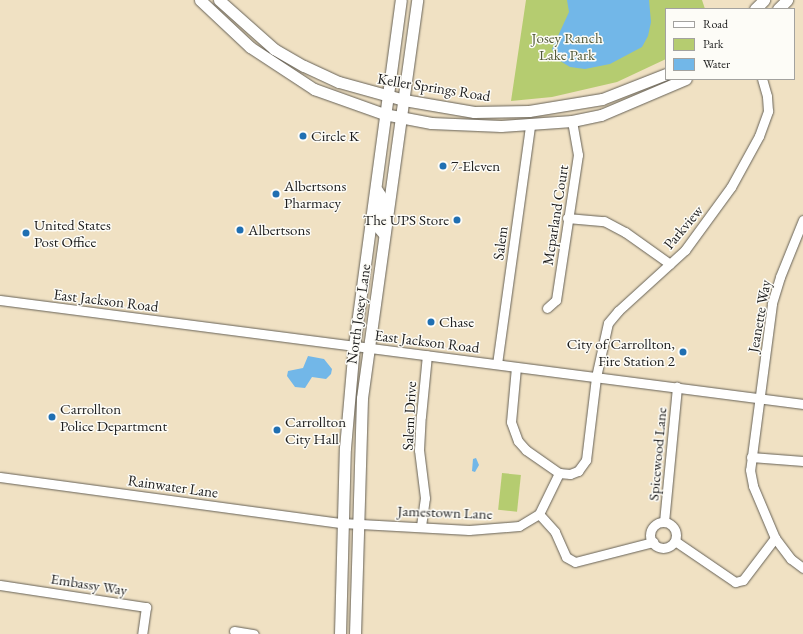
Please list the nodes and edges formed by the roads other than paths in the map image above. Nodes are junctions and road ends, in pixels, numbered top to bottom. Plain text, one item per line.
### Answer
1 (200, 0) edge
2 (219, 0) edge
3 (401, 0) edge
4 (416, 0) edge
5 (764, 0) edge
6 (787, 0) edge
7 (757, 8) edge
8 (779, 8) edge
9 (665, 74) edge
10 (684, 80) edge
11 (762, 80) edge
12 (386, 97) junction
13 (404, 100) junction
14 (529, 111) junction
15 (384, 114) junction
16 (401, 117) junction
17 (572, 121) junction
18 (530, 126) junction
19 (374, 185) junction
20 (567, 218) junction
21 (803, 220) edge
22 (368, 234) junction
23 (384, 234) junction
24 (670, 264) junction
25 (378, 276) junction
26 (0, 300) edge
27 (547, 308) dead end
28 (354, 346) junction
29 (368, 348) junction
30 (427, 355) junction
31 (497, 364) junction
32 (516, 367) junction
33 (596, 377) junction
34 (677, 388) junction
35 (759, 398) junction
36 (803, 404) edge
37 (751, 457) junction
38 (803, 461) edge
39 (559, 473) junction
40 (0, 477) edge
41 (539, 514) junction
42 (664, 522) junction
43 (342, 523) junction
44 (358, 524) junction
45 (421, 526) junction
46 (776, 538) junction
47 (675, 541) junction
48 (652, 542) junction
49 (803, 568) edge
50 (0, 585) edge
51 (234, 631) dead end
52 (142, 634) edge
53 (254, 634) edge
54 (340, 634) edge
55 (355, 634) edge

1 - 15 main road, Keller Springs Road
2 - 12 main road, Keller Springs Road
3 - 12 main road, North Josey Lane
4 - 13 main road, North Josey Lane
5 - 7 main road
6 - 8 main road
9 - 14 main road, Keller Springs Road
10 - 17 main road, Keller Springs Road
11 - 24 street, Parkview
12 - 13 main road, Keller Springs Road
12 - 15 main road, North Josey Lane
13 - 14 main road, Keller Springs Road
13 - 16 main road, North Josey Lane
14 - 18 main road
15 - 16 main road, Keller Springs Road
15 - 19 main road, North Josey Lane
16 - 18 main road, Keller Springs Road
16 - 23 main road, North Josey Lane
17 - 18 main road, Keller Springs Road
17 - 20 street, Mcparland Court
18 - 31 street, Salem
19 - 22 main road, North Josey Lane
19 - 23 main road
20 - 24 street
20 - 27 street, Mcparland Court
21 - 35 street, Jeanette Way
22 - 25 main road
22 - 28 main road, North Josey Lane
23 - 25 main road, North Josey Lane
24 - 33 street, Parkview
25 - 29 main road, North Josey Lane
26 - 28 street, East Jackson Road
28 - 29 street, East Jackson Road
28 - 43 main road, North Josey Lane
29 - 30 street, East Jackson Road
29 - 44 main road, North Josey Lane
30 - 31 street, East Jackson Road
30 - 45 street, Salem Drive
31 - 32 street, East Jackson Road
32 - 33 street, East Jackson Road
32 - 39 street
33 - 34 street, East Jackson Road
33 - 39 street, Parkview
34 - 35 street, East Jackson Road
34 - 42 street, Spicewood Lane
35 - 36 street, East Jackson Road
35 - 37 street, Jeanette Way
37 - 38 street
37 - 46 street, Jeanette Way
39 - 41 street
40 - 43 street, Rainwater Lane
41 - 45 street, Jamestown Lane
41 - 48 street
42 - 47 street, Spicewood Lane
42 - 48 street, Spicewood Lane
43 - 44 street, Jamestown Lane
43 - 54 main road, North Josey Lane
44 - 45 street, Jamestown Lane
44 - 55 main road, North Josey Lane
46 - 47 street
46 - 49 street, Jeanette Way
47 - 48 street
50 - 52 street, Embassy Way
51 - 53 street

